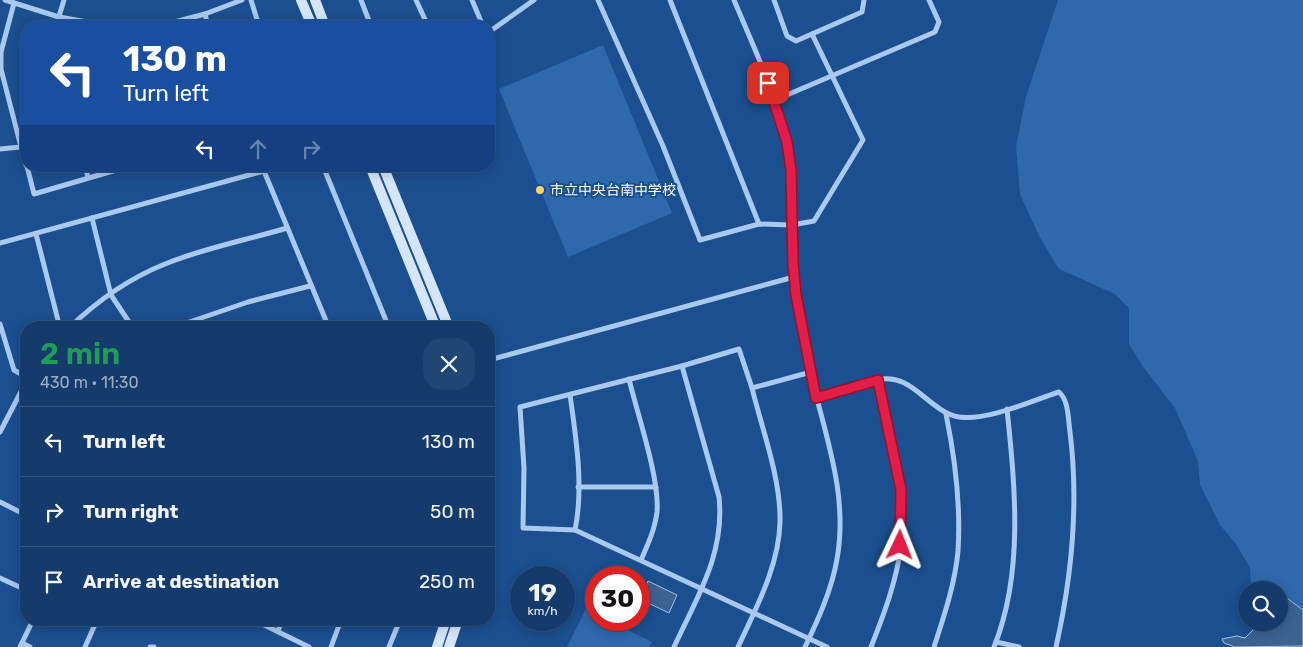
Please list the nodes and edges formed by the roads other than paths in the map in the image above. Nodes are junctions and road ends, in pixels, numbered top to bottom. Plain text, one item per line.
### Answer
1 (5, 0) edge
2 (64, 0) edge
3 (242, 0) edge
4 (251, 0) edge
5 (301, 0) edge
6 (314, 0) edge
7 (361, 0) edge
8 (416, 0) edge
9 (472, 0) edge
10 (534, 0) edge
11 (598, 0) edge
12 (670, 0) edge
13 (734, 0) edge
14 (774, 0) edge
15 (864, 0) edge
16 (929, 0) edge
17 (526, 2) edge
18 (14, 3) junction
19 (205, 14) junction
20 (59, 17) junction
21 (58, 20) edge
22 (73, 20) edge
23 (182, 20) edge
24 (206, 20) edge
25 (257, 20) edge
26 (309, 20) edge
27 (322, 20) edge
28 (369, 20) edge
29 (425, 20) edge
30 (480, 20) edge
31 (495, 27) edge
32 (812, 34) junction
33 (832, 76) junction
34 (775, 100) junction
35 (20, 142) edge
36 (20, 146) edge
37 (0, 149) edge
38 (28, 172) edge
39 (87, 172) edge
40 (107, 172) edge
41 (260, 172) edge
42 (264, 172) edge
43 (325, 172) edge
44 (372, 172) edge
45 (385, 172) edge
46 (88, 177) junction
47 (92, 218) junction
48 (759, 224) junction
49 (792, 225) junction
50 (287, 228) junction
51 (36, 234) junction
52 (0, 243) edge
53 (794, 277) junction
54 (310, 286) junction
55 (111, 295) junction
56 (58, 321) edge
57 (76, 321) edge
58 (128, 321) edge
59 (192, 321) edge
60 (326, 321) edge
61 (386, 321) edge
62 (433, 321) edge
63 (446, 321) edge
64 (0, 324) edge
65 (495, 358) edge
66 (682, 366) junction
67 (811, 372) junction
68 (20, 374) edge
69 (629, 379) junction
70 (878, 380) junction
71 (752, 388) junction
72 (20, 394) edge
73 (570, 395) junction
74 (816, 398) junction
75 (1007, 409) junction
76 (946, 414) junction
77 (0, 432) edge
78 (578, 486) junction
79 (656, 487) junction
80 (0, 502) edge
81 (20, 512) edge
82 (575, 530) junction
83 (641, 560) junction
84 (0, 578) edge
85 (20, 587) edge
86 (700, 590) junction
87 (754, 613) junction
88 (30, 626) edge
89 (95, 626) edge
90 (267, 626) edge
91 (280, 626) edge
92 (340, 626) edge
93 (398, 626) edge
94 (444, 626) edge
95 (456, 626) edge
96 (278, 631) junction
97 (809, 638) junction
98 (995, 644) edge
99 (21, 645) edge
100 (30, 647) edge
101 (85, 647) edge
102 (309, 647) edge
103 (331, 647) edge
104 (390, 647) edge
105 (437, 647) edge
106 (449, 647) edge
107 (674, 647) edge
108 (738, 647) edge
109 (805, 647) edge
110 (827, 647) edge
111 (871, 647) edge
112 (934, 647) edge
113 (1019, 647) edge
114 (1056, 647) edge

1 - 18 street
2 - 20 street
3 - 19 street
4 - 25 street
5 - 26 street
6 - 27 street
7 - 28 street
8 - 29 street
9 - 30 street
10 - 17 street
11 - 48 street
12 - 48 street
13 - 34 street
14 - 32 street
15 - 32 street
16 - 33 street
17 - 31 street
18 - 20 street
18 - 35 street
19 - 23 street
19 - 24 street
20 - 21 street
20 - 22 street
32 - 33 street
33 - 34 street
33 - 49 street
34 - 49 street
36 - 37 street
38 - 46 street
39 - 46 street
40 - 46 street
41 - 47 street
42 - 50 street
43 - 61 street
44 - 62 street
45 - 63 street
47 - 51 street
47 - 55 street
48 - 49 street
49 - 53 street
50 - 54 street
50 - 55 street
51 - 52 street
51 - 56 street
53 - 65 street
53 - 67 street
54 - 59 street
54 - 60 street
55 - 57 street
55 - 58 street
64 - 68 street
66 - 69 street
66 - 71 street
66 - 86 street
67 - 71 street
67 - 74 street
69 - 73 street
69 - 79 street
70 - 74 street
70 - 76 street
70 - 111 street
71 - 87 street
72 - 77 street
73 - 78 street
73 - 82 street
74 - 97 street
75 - 76 street
75 - 98 street
75 - 114 street
76 - 112 street
78 - 79 street
78 - 82 street
79 - 83 street
80 - 81 street
82 - 83 street
83 - 86 street
84 - 85 street
86 - 87 street
86 - 107 street
87 - 97 street
87 - 108 street
88 - 99 street
89 - 101 street
90 - 96 street
91 - 96 street
92 - 103 street
93 - 104 street
94 - 105 street
95 - 106 street
96 - 102 street
97 - 109 street
97 - 110 street
98 - 113 street
99 - 100 street

